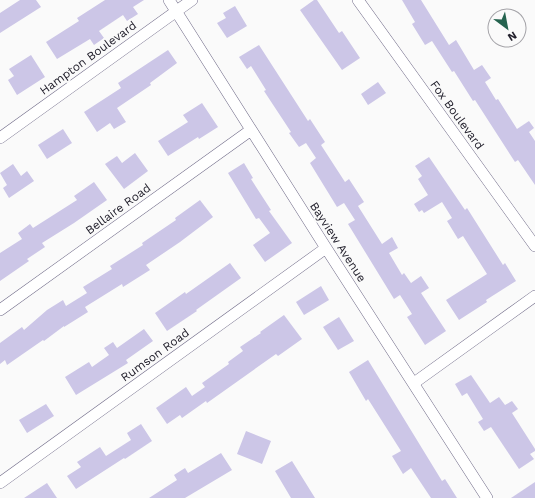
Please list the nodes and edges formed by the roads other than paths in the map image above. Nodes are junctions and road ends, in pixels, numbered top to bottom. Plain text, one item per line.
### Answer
1 (169, 0) edge
2 (192, 0) edge
3 (358, 0) edge
4 (176, 12) junction
5 (251, 130) junction
6 (0, 138) edge
7 (535, 246) edge
8 (326, 248) junction
9 (535, 296) edge
10 (0, 310) edge
11 (414, 383) junction
12 (0, 483) edge
13 (487, 498) edge

1 - 4 street, Bayview Avenue
2 - 4 street, Hampton Boulevard
3 - 7 street, Fox Boulevard
4 - 5 street, Bayview Avenue
4 - 6 street, Hampton Boulevard
5 - 8 street, Bayview Avenue
5 - 10 street, Bellaire Road
8 - 11 street, Bayview Avenue
8 - 12 street, Rumson Road
9 - 11 street
11 - 13 street, Bayview Avenue

